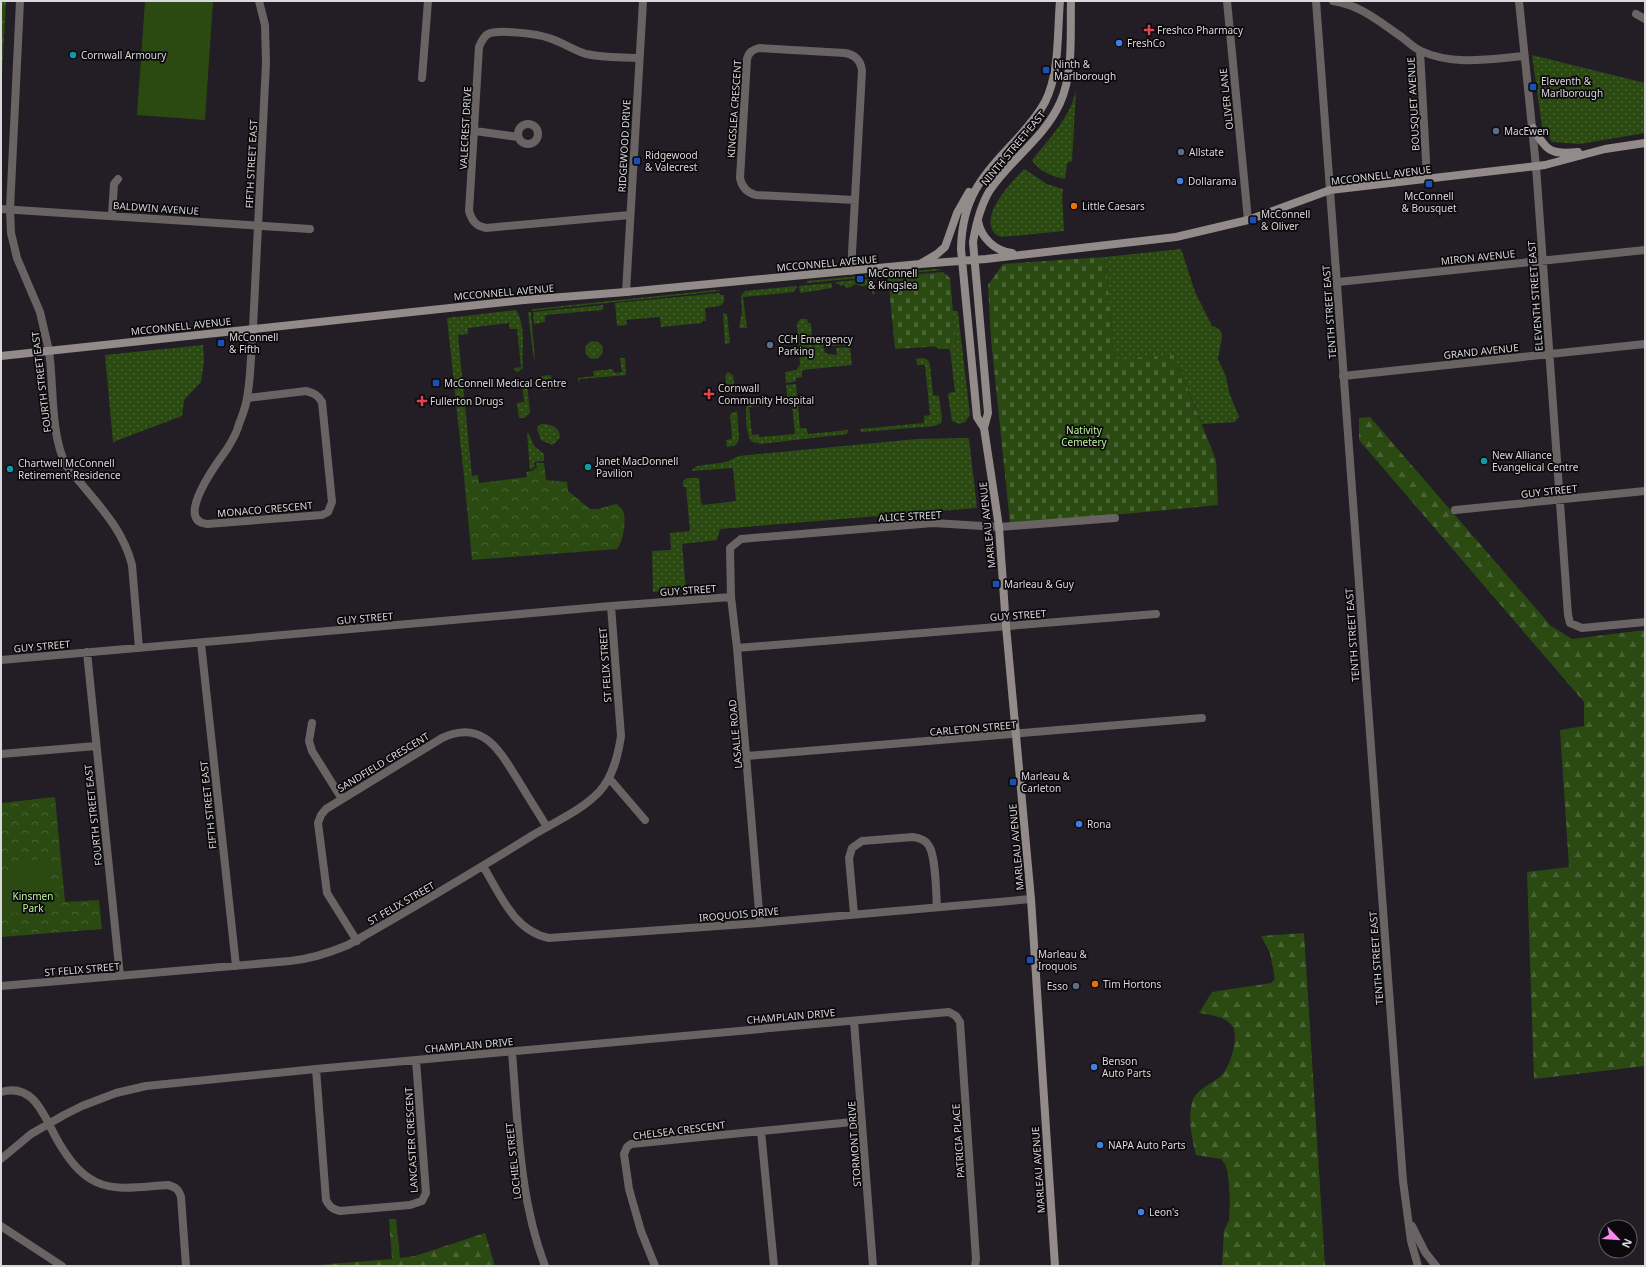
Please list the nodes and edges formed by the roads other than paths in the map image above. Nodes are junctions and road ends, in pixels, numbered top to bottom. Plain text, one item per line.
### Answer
1 (20, 1) edge
2 (259, 1) edge
3 (428, 1) edge
4 (643, 1) edge
5 (1060, 1) edge
6 (1071, 1) edge
7 (1227, 1) edge
8 (1316, 1) edge
9 (1333, 1) edge
10 (1519, 1) edge
11 (1636, 14) dead end
12 (1645, 20) edge
13 (1420, 51) junction
14 (1524, 56) junction
15 (638, 58) junction
16 (422, 78) dead end
17 (1533, 128) junction
18 (475, 131) junction
19 (518, 137) dead end
20 (1645, 143) edge
21 (1605, 149) junction
22 (1536, 166) junction
23 (983, 177) junction
24 (118, 179) dead end
25 (1428, 179) junction
26 (1330, 190) junction
27 (855, 200) junction
28 (1, 209) edge
29 (10, 209) junction
30 (112, 215) junction
31 (630, 215) junction
32 (978, 218) junction
33 (1248, 220) junction
34 (258, 226) junction
35 (310, 228) dead end
36 (1645, 250) edge
37 (1025, 254) junction
38 (975, 260) junction
39 (1543, 260) junction
40 (962, 261) junction
41 (920, 264) junction
42 (851, 271) junction
43 (1338, 282) junction
44 (626, 292) junction
45 (253, 328) junction
46 (1645, 344) edge
47 (49, 351) junction
48 (1550, 354) junction
49 (1, 356) edge
50 (1343, 376) junction
51 (248, 398) junction
52 (984, 428) junction
53 (1645, 491) edge
54 (1559, 500) junction
55 (1455, 510) dead end
56 (1115, 518) dead end
57 (999, 527) junction
58 (732, 546) joint
59 (731, 597) junction
60 (611, 606) junction
61 (1156, 614) dead end
62 (1645, 622) edge
63 (1006, 626) junction
64 (201, 643) junction
65 (139, 648) junction
66 (737, 648) junction
67 (87, 652) junction
68 (1, 660) edge
69 (1202, 718) dead end
70 (312, 723) dead end
71 (1016, 734) junction
72 (96, 746) junction
73 (1, 754) edge
74 (747, 756) junction
75 (609, 778) junction
76 (342, 799) junction
77 (645, 820) dead end
78 (547, 827) junction
79 (483, 866) junction
80 (1031, 899) junction
81 (937, 907) junction
82 (854, 914) junction
83 (760, 923) junction
84 (356, 941) junction
85 (236, 966) junction
86 (120, 976) junction
87 (1, 986) edge
88 (956, 1016) joint
89 (854, 1020) junction
90 (512, 1052) junction
91 (416, 1060) junction
92 (316, 1069) junction
93 (1, 1092) edge
94 (862, 1120) junction
95 (49, 1122) junction
96 (761, 1131) junction
97 (1, 1159) edge
98 (1406, 1207) junction
99 (1, 1226) edge
100 (62, 1266) edge
101 (186, 1266) edge
102 (545, 1266) edge
103 (655, 1266) edge
104 (774, 1266) edge
105 (873, 1266) edge
106 (975, 1266) edge
107 (1055, 1266) edge
108 (1418, 1266) edge
109 (1436, 1266) edge

1 - 29 street, FOURTH STREET EAST
2 - 34 street, FIFTH STREET EAST
3 - 16 street
4 - 15 street, RIDGEWOOD DRIVE
5 - 23 main road, NINTH STREET EAST
6 - 32 main road, NINTH STREET EAST
7 - 33 street, OLIVER LANE
8 - 26 street, TENTH STREET EAST
9 - 13 street
10 - 14 street, ELEVENTH STREET EAST
11 - 12 street
13 - 14 street
13 - 25 street, BOUSQUET AVENUE
14 - 17 street, ELEVENTH STREET EAST
15 - 18 street, VALECREST DRIVE
15 - 31 street, RIDGEWOOD DRIVE
17 - 21 main road
17 - 22 street, ELEVENTH STREET EAST
18 - 19 street
18 - 31 street, VALECREST DRIVE
20 - 21 main road, MCCONNELL AVENUE
21 - 22 main road, MCCONNELL AVENUE
22 - 25 main road, MCCONNELL AVENUE
22 - 39 street, ELEVENTH STREET EAST
23 - 40 main road, NINTH STREET EAST
23 - 41 main road
24 - 30 street
25 - 26 main road, MCCONNELL AVENUE
26 - 33 main road, MCCONNELL AVENUE
26 - 43 street, TENTH STREET EAST
27 - 27 street, KINGSLEA CRESCENT
27 - 42 street, KINGSLEA CRESCENT
28 - 29 street, BALDWIN AVENUE
29 - 30 street, BALDWIN AVENUE
29 - 47 street, FOURTH STREET EAST
30 - 34 street, BALDWIN AVENUE
31 - 44 street, RIDGEWOOD DRIVE
32 - 37 main road
32 - 38 main road, NINTH STREET EAST
33 - 37 main road, MCCONNELL AVENUE
34 - 35 street, BALDWIN AVENUE
34 - 45 street, FIFTH STREET EAST
36 - 39 street, MIRON AVENUE
37 - 38 main road, MCCONNELL AVENUE
38 - 40 main road, MCCONNELL AVENUE
38 - 52 main road, MARLEAU AVENUE
39 - 43 street, MIRON AVENUE
39 - 48 street, ELEVENTH STREET EAST
40 - 41 main road, MCCONNELL AVENUE
40 - 52 main road, MARLEAU AVENUE
41 - 42 main road, MCCONNELL AVENUE
42 - 44 main road, MCCONNELL AVENUE
43 - 50 street, TENTH STREET EAST
44 - 45 main road, MCCONNELL AVENUE
45 - 47 main road, MCCONNELL AVENUE
45 - 51 street, MONACO CRESCENT
46 - 48 street, GRAND AVENUE
47 - 49 main road, MCCONNELL AVENUE
47 - 65 street, FOURTH STREET EAST
48 - 50 street, GRAND AVENUE
48 - 54 street, ELEVENTH STREET EAST
50 - 98 street, TENTH STREET EAST
51 - 51 street, MONACO CRESCENT
52 - 57 main road, MARLEAU AVENUE
53 - 54 street, GUY STREET
54 - 55 street, GUY STREET
54 - 62 street, ELEVENTH STREET EAST
56 - 57 street, ALICE STREET
57 - 58 street, ALICE STREET
57 - 63 main road, MARLEAU AVENUE
58 - 59 street, LASALLE ROAD
59 - 60 street, GUY STREET
59 - 66 street, LASALLE ROAD
60 - 64 street, GUY STREET
60 - 75 street, ST FELIX STREET
61 - 63 street, GUY STREET
63 - 66 street, GUY STREET
63 - 71 main road, MARLEAU AVENUE
64 - 65 street, GUY STREET
64 - 85 street, FIFTH STREET EAST
65 - 67 street, GUY STREET
66 - 74 street, LASALLE ROAD
67 - 68 street, GUY STREET
67 - 72 street, FOURTH STREET EAST
69 - 71 street, CARLETON STREET
70 - 76 street
71 - 74 street, CARLETON STREET
71 - 80 main road, MARLEAU AVENUE
72 - 73 street
72 - 86 street, FOURTH STREET EAST
74 - 83 street, LASALLE ROAD
75 - 77 street
75 - 78 street, ST FELIX STREET
76 - 78 street, SANDFIELD CRESCENT
76 - 84 street, SANDFIELD CRESCENT
78 - 79 street, ST FELIX STREET
79 - 83 street, IROQUOIS DRIVE
79 - 84 street, ST FELIX STREET
80 - 81 street, IROQUOIS DRIVE
80 - 107 main road, MARLEAU AVENUE
81 - 82 street, IROQUOIS DRIVE
81 - 82 street
82 - 83 street, IROQUOIS DRIVE
84 - 85 street, ST FELIX STREET
85 - 86 street, ST FELIX STREET
86 - 87 street, ST FELIX STREET
88 - 89 street, CHAMPLAIN DRIVE
88 - 106 street, PATRICIA PLACE
89 - 90 street, CHAMPLAIN DRIVE
89 - 94 street, STORMONT DRIVE
90 - 91 street, CHAMPLAIN DRIVE
90 - 102 street, LOCHIEL STREET
91 - 92 street, CHAMPLAIN DRIVE
91 - 92 street, LANCASTER CRESCENT
92 - 95 street, CHAMPLAIN DRIVE
93 - 95 street
94 - 96 street, CHELSEA CRESCENT
94 - 105 street, STORMONT DRIVE
95 - 97 street, CHAMPLAIN DRIVE
95 - 101 street
96 - 103 street, CHELSEA CRESCENT
96 - 104 street
98 - 108 street, TENTH STREET EAST
98 - 109 street
99 - 100 street

